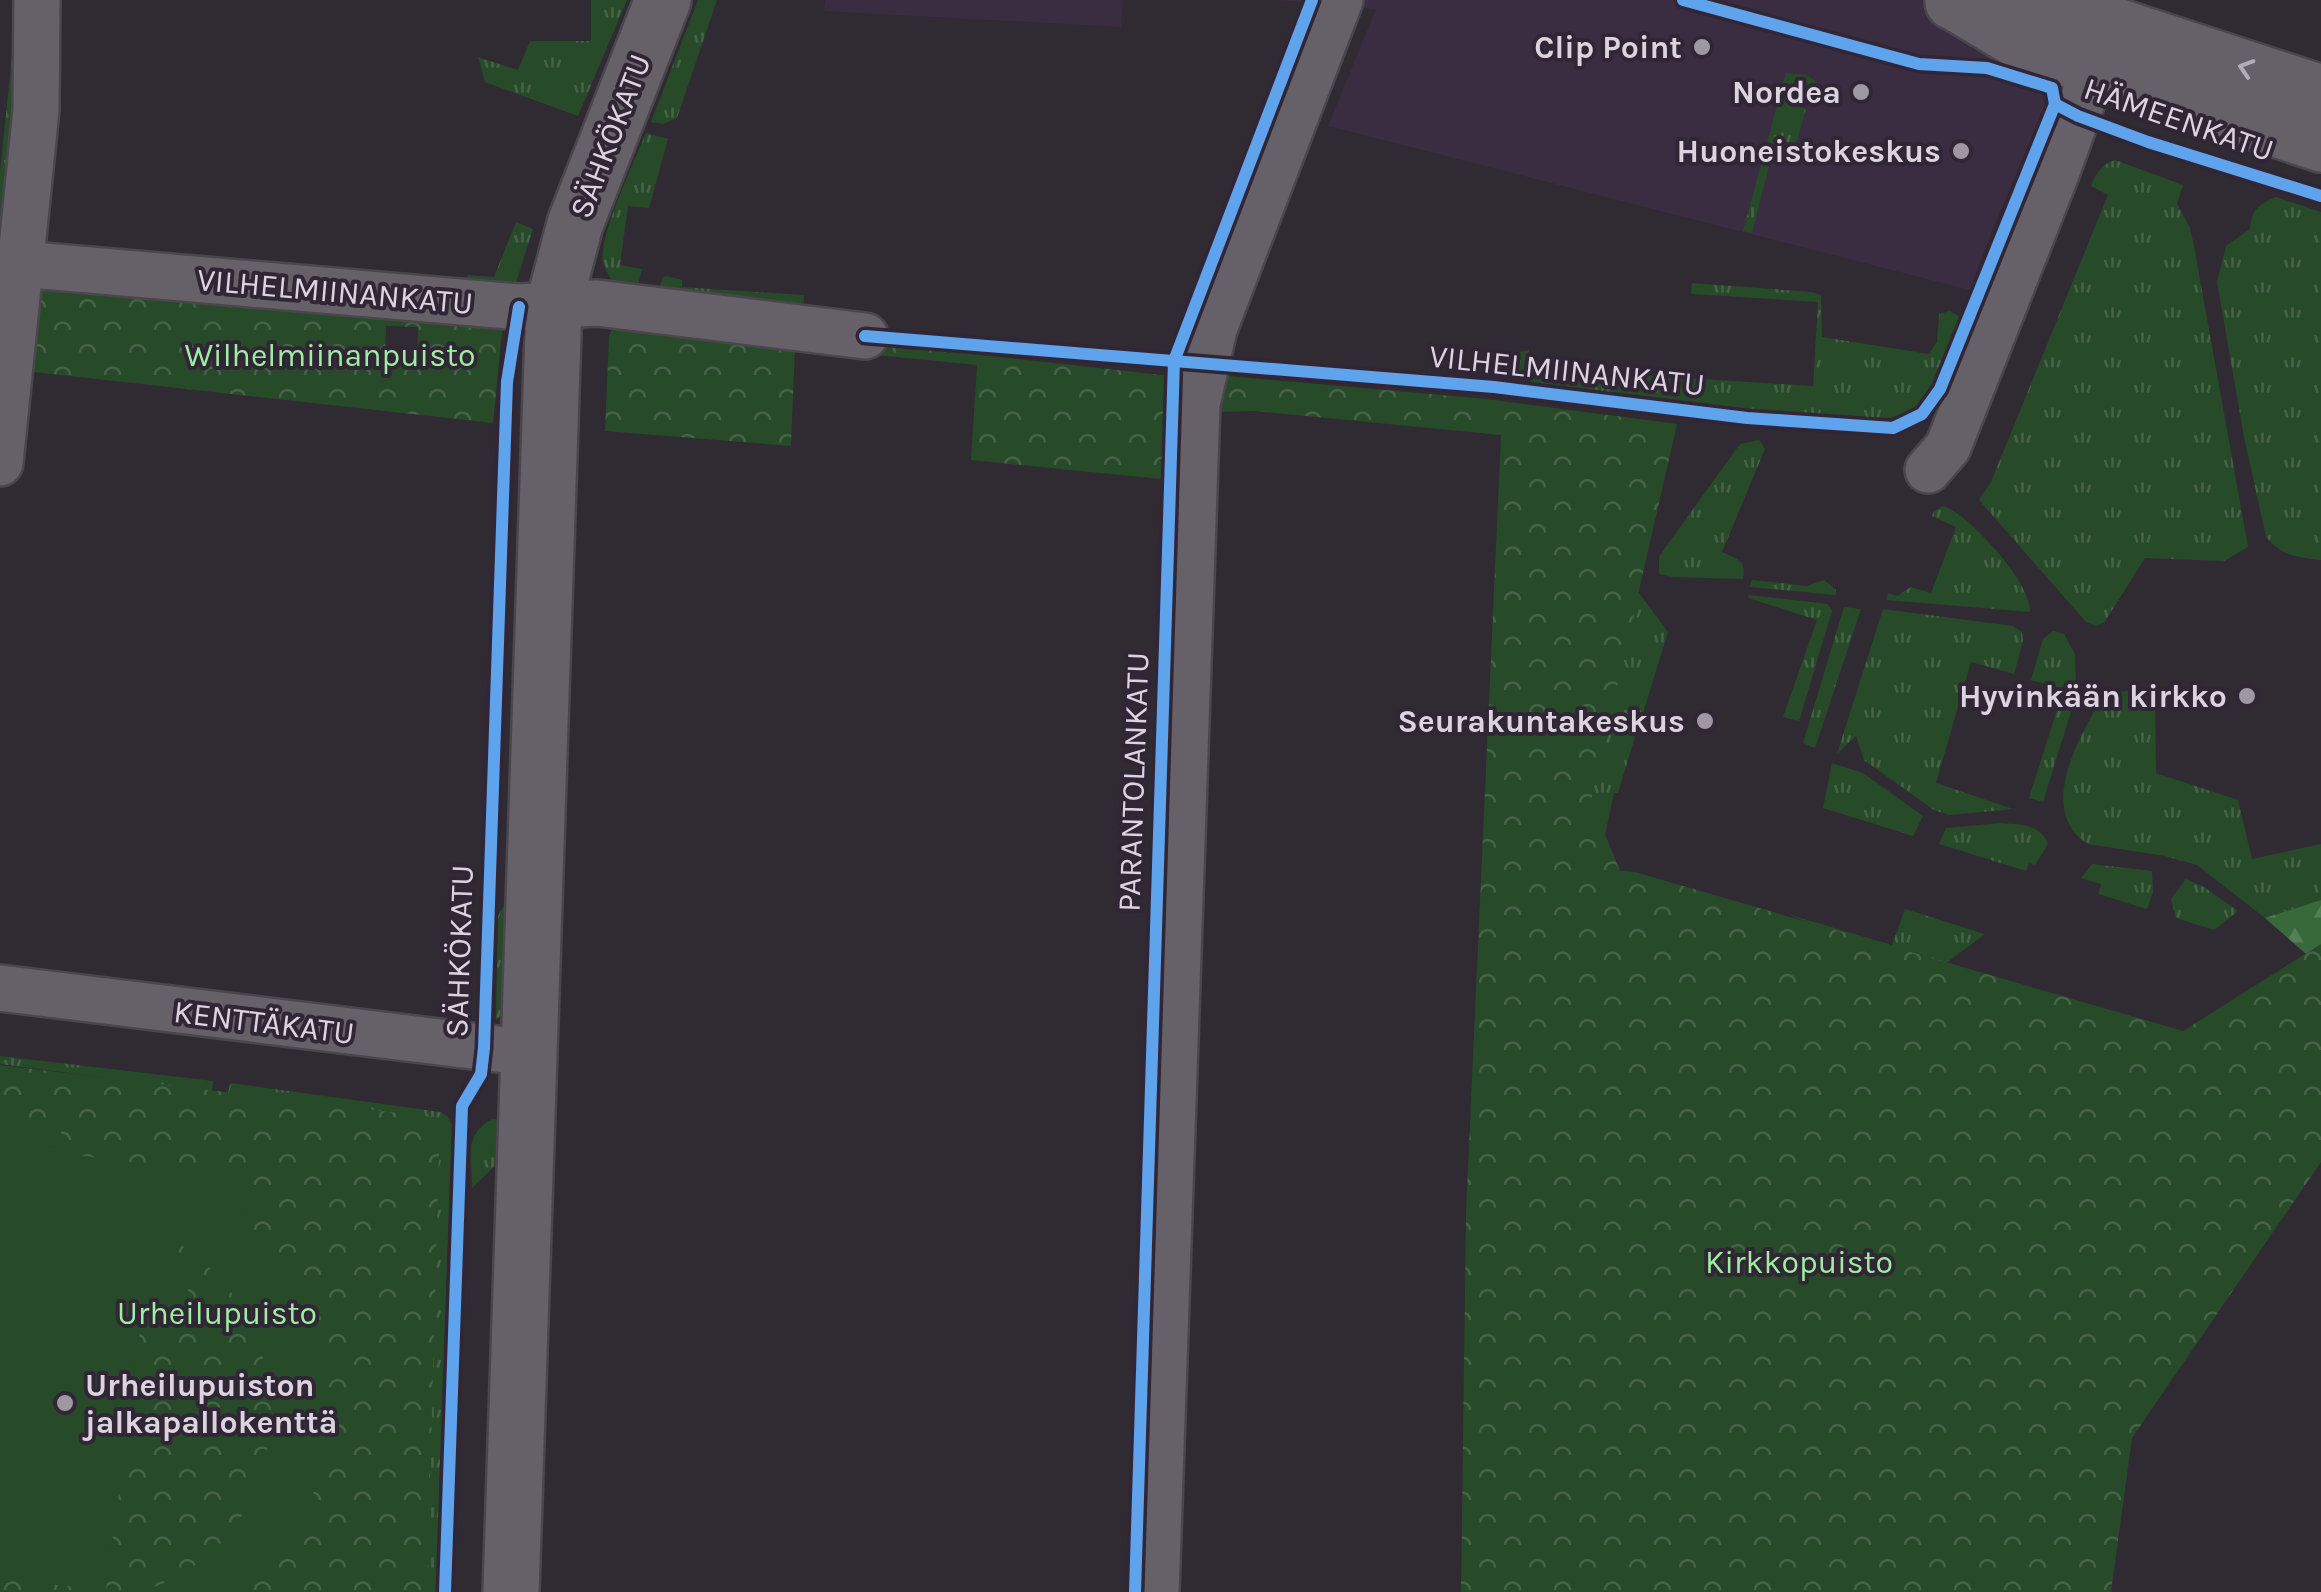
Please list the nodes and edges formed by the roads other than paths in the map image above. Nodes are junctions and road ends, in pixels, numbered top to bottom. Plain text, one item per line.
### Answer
1 (37, 0) edge
2 (663, 0) edge
3 (1340, 0) edge
4 (1951, 1) edge
5 (2103, 46) junction
6 (2321, 93) edge
7 (2321, 144) edge
8 (20, 264) junction
9 (554, 304) junction
10 (866, 336) dead end
11 (0, 462) edge
12 (1928, 470) dead end
13 (0, 988) edge
14 (528, 1053) junction
15 (511, 1592) edge
16 (1156, 1592) edge

1 - 8 street
2 - 9 street, SÄHKÖKATU
3 - 16 street, PARANTOLANKATU
4 - 5 street, HÄMEENKATU
6 -> 5 street, HÄMEENKATU
5 - 7 street, HÄMEENKATU
5 - 12 street
8 - 9 street, VILHELMIINANKATU
8 - 11 street
9 - 10 street, VILHELMIINANKATU
9 - 14 street, SÄHKÖKATU
13 - 14 street, KENTTÄKATU
14 - 15 street, SÄHKÖKATU

